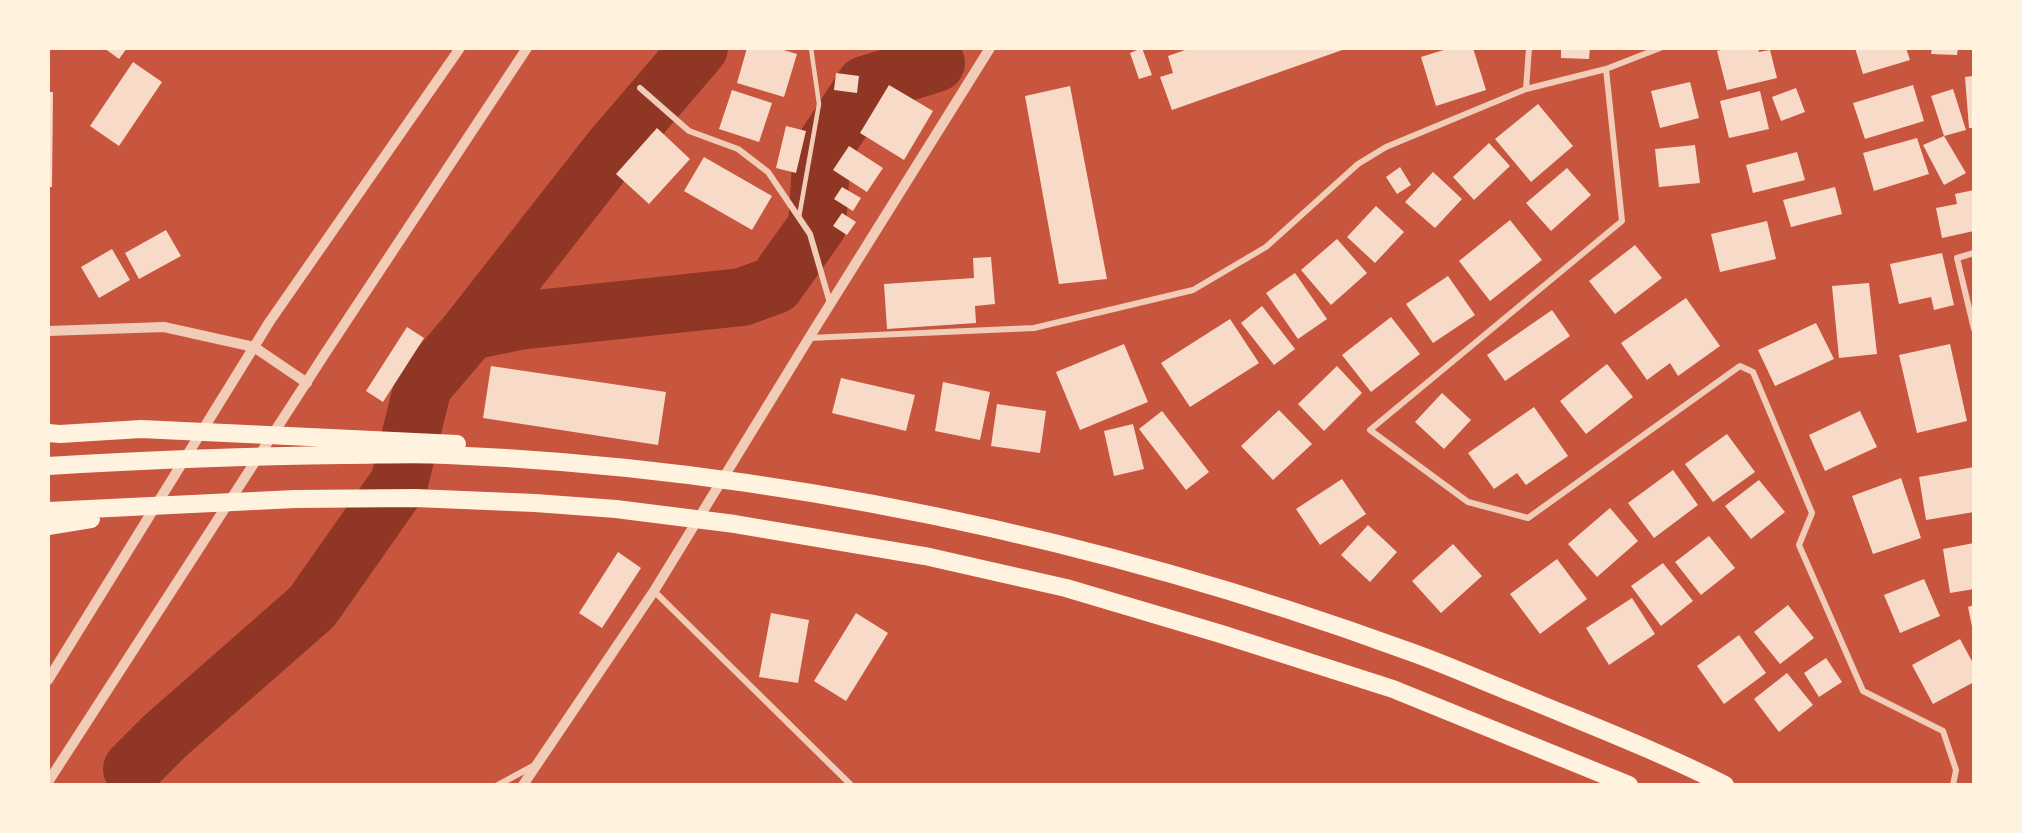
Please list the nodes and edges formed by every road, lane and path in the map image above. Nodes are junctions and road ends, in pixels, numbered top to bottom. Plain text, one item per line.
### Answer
1 (460, 48) edge
2 (527, 48) edge
3 (812, 48) edge
4 (990, 48) edge
5 (1529, 48) edge
6 (1660, 48) edge
7 (1606, 69) junction
8 (640, 88) dead end
9 (1526, 89) junction
10 (799, 218) junction
11 (1974, 253) edge
12 (830, 304) junction
13 (1974, 329) edge
14 (48, 331) edge
15 (809, 338) junction
16 (254, 347) junction
17 (307, 383) junction
18 (48, 433) edge
19 (576, 462) junction
20 (48, 466) edge
21 (48, 511) edge
22 (88, 515) junction
23 (48, 526) edge
24 (654, 591) junction
25 (48, 680) edge
26 (536, 765) junction
27 (48, 782) edge
28 (498, 785) edge
29 (523, 785) edge
30 (851, 785) edge
31 (1629, 785) edge
32 (1725, 785) edge
33 (1953, 785) edge

1 - 16 street
2 - 17 street
3 - 10 lane
4 - 12 street
5 - 9 street
6 - 7 street
7 - 9 street
7 - 33 street
8 - 10 street
9 - 15 street
10 - 12 street
11 - 13 street
12 - 15 street
14 - 16 street
15 - 24 street
16 - 17 street
16 - 25 street
17 - 27 street
18 - 19 highway
19 - 20 highway
19 - 32 highway
21 - 22 highway
22 - 23 highway
22 - 31 highway
24 - 26 street
24 - 30 street
26 - 28 street
26 - 29 street

